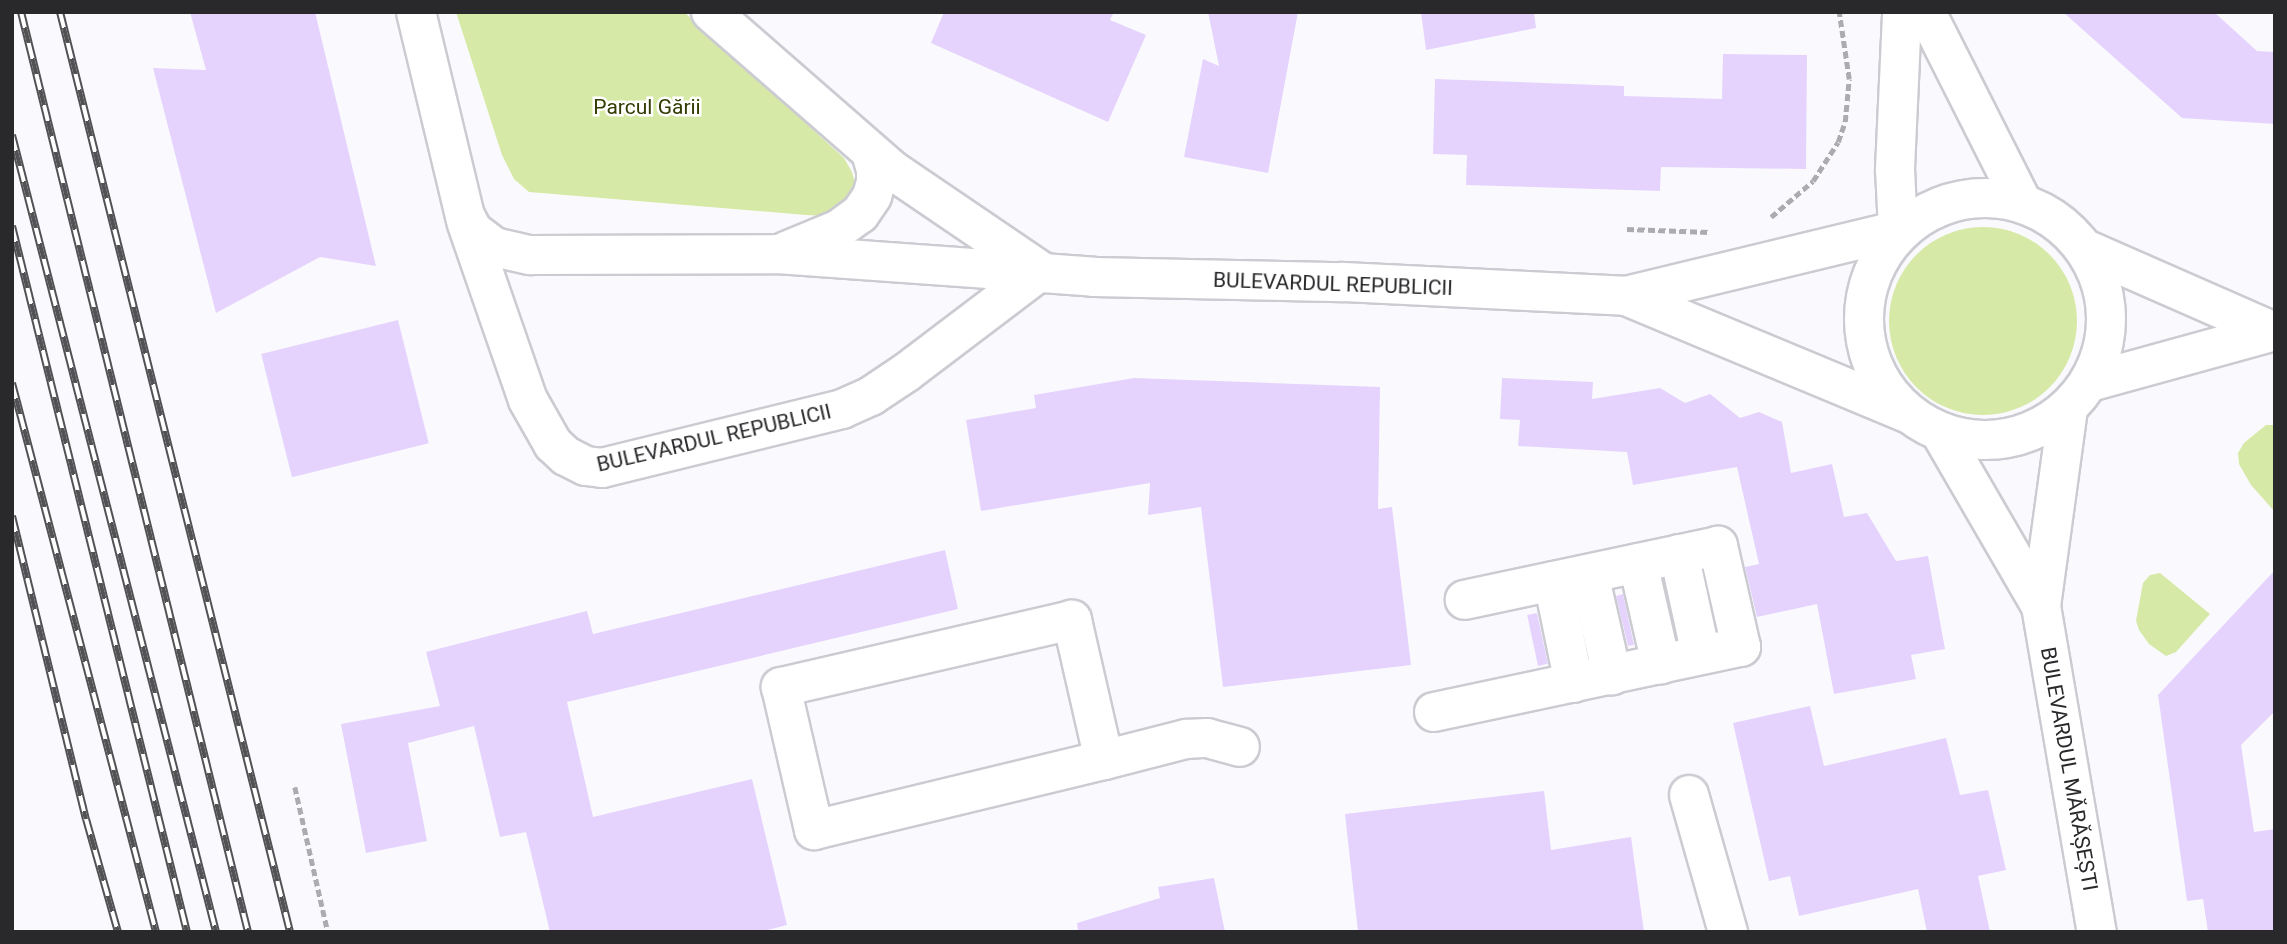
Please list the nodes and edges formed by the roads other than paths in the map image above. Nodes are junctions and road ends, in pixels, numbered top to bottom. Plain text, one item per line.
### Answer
1 (416, 12) edge
2 (711, 12) edge
3 (1902, 12) edge
4 (1926, 12) edge
5 (871, 153) junction
6 (2022, 202) junction
7 (465, 216) junction
8 (1898, 230) junction
9 (2085, 249) junction
10 (777, 254) junction
11 (1040, 271) junction
12 (1626, 296) junction
13 (2273, 331) edge
14 (2079, 396) junction
15 (1925, 423) junction
16 (1638, 563) junction
17 (1590, 573) junction
18 (1553, 582) junction
19 (1465, 600) dead end
20 (2041, 606) junction
21 (1661, 664) junction
22 (1612, 675) junction
23 (1574, 683) junction
24 (1434, 712) dead end
25 (1240, 747) dead end
26 (1104, 760) junction
27 (1689, 794) dead end
28 (1728, 932) edge
29 (2097, 932) edge

1 - 7 street, BULEVARDUL REPUBLICII
2 - 5 street, BULEVARDUL REPUBLICII
3 - 8 street
4 - 6 street
5 - 10 street
5 - 11 street, BULEVARDUL REPUBLICII
6 - 8 street
6 - 9 street
7 - 10 street, BULEVARDUL REPUBLICII
7 - 11 street, BULEVARDUL REPUBLICII
8 - 12 street, BULEVARDUL REPUBLICII
8 - 15 street
9 - 13 street
9 - 14 street
10 - 11 street, BULEVARDUL REPUBLICII
11 - 12 street, BULEVARDUL REPUBLICII
12 - 15 street, BULEVARDUL REPUBLICII
13 - 14 street
14 - 15 street
14 - 20 street, BULEVARDUL MĂRĂȘEȘTI
15 - 20 street, BULEVARDUL MĂRĂȘEȘTI
16 - 17 street
16 - 21 street
16 - 21 street
17 - 18 street
17 - 22 street
18 - 19 street
18 - 23 street
20 - 29 street, BULEVARDUL MĂRĂȘEȘTI
21 - 22 street
22 - 23 street
23 - 24 street
25 - 26 street
26 - 26 street
27 - 28 street

